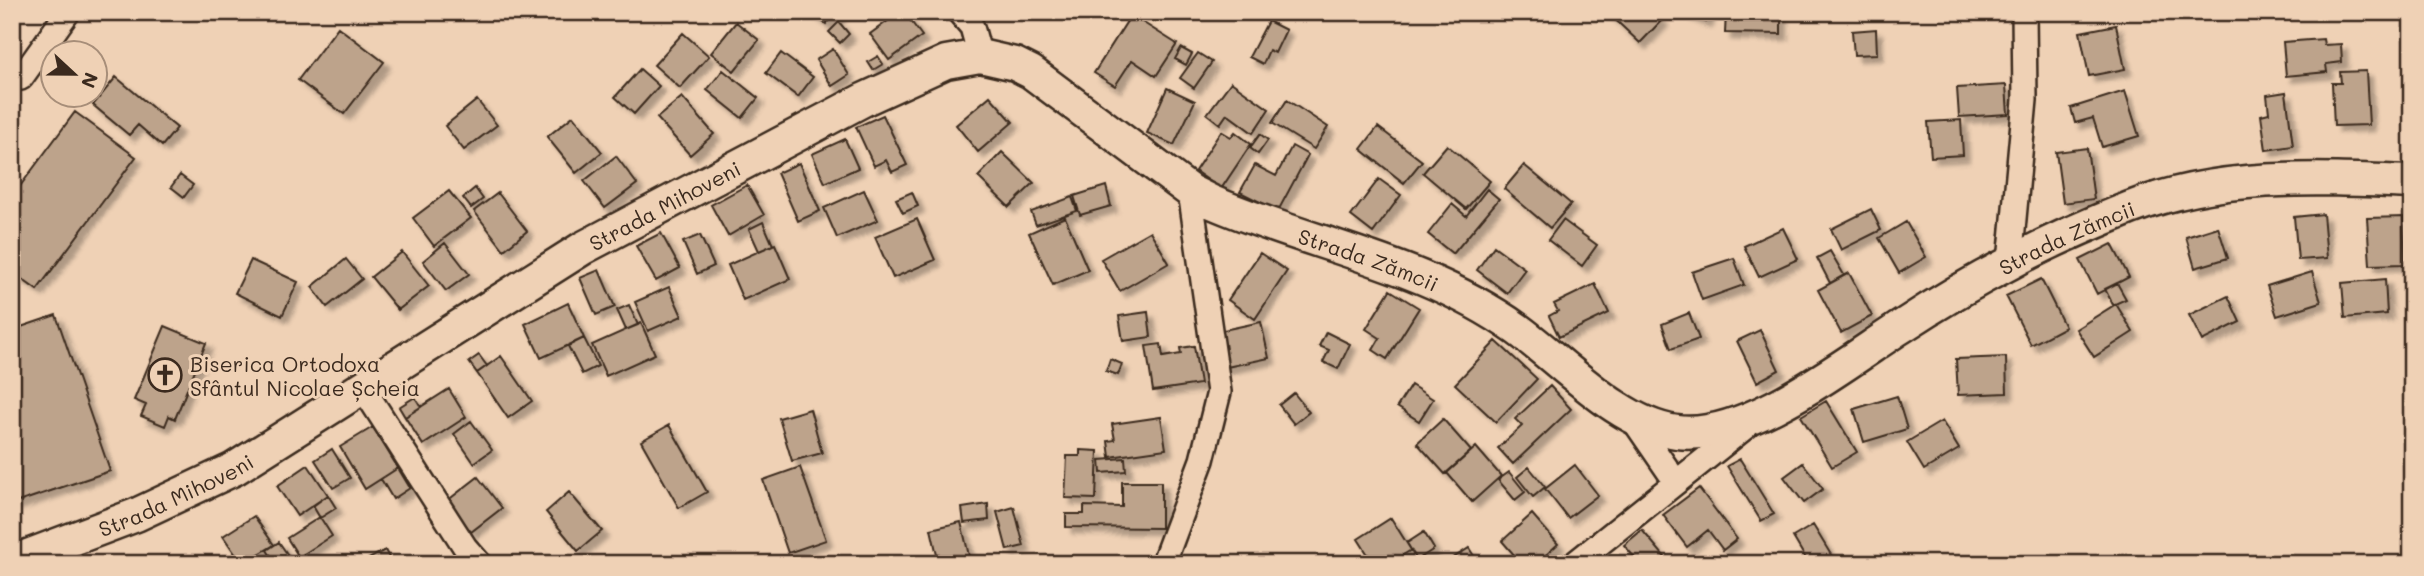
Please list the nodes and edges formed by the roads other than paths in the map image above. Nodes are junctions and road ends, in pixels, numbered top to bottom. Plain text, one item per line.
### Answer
1 (68, 12) edge
2 (960, 12) edge
3 (2024, 12) edge
4 (980, 56) junction
5 (17, 76) edge
6 (2412, 182) edge
7 (1190, 191) junction
8 (2011, 262) junction
9 (363, 388) junction
10 (1628, 413) junction
11 (1762, 414) junction
12 (1676, 482) junction
13 (12, 562) edge
14 (480, 564) edge
15 (1163, 564) edge
16 (1574, 564) edge

1 - 5 street
2 - 4 street
3 - 8 street
4 - 7 main road, Strada Zămcii
4 - 9 main road, Strada Mihoveni
6 - 8 main road, Strada Zămcii
7 - 10 main road, Strada Zămcii
7 - 15 street
8 - 11 main road, Strada Zămcii
9 - 13 main road, Strada Mihoveni
9 - 14 street
10 - 11 main road, Strada Zămcii
10 - 12 street
11 - 12 street, Strada Zămcii
12 - 16 street, Strada Zămcii

